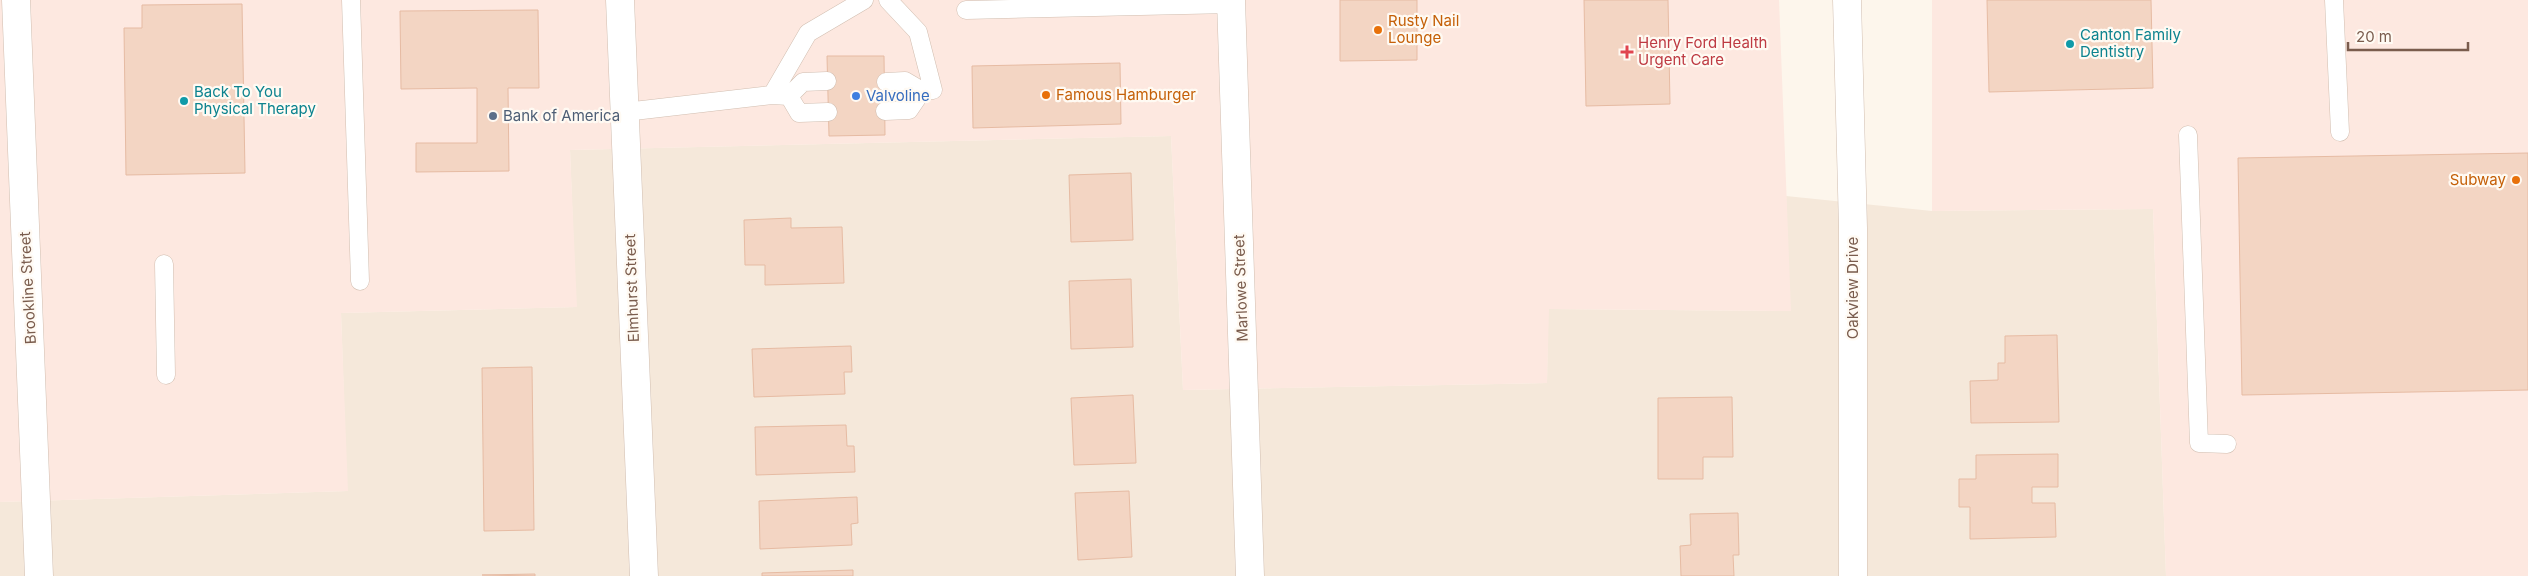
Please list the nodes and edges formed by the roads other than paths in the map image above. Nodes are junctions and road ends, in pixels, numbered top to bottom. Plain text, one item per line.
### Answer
1 (16, 0) edge
2 (351, 0) edge
3 (620, 0) edge
4 (864, 0) edge
5 (888, 0) edge
6 (1847, 0) edge
7 (2334, 0) edge
8 (1231, 2) edge
9 (966, 10) dead end
10 (827, 81) dead end
11 (886, 82) dead end
12 (922, 91) junction
13 (781, 96) junction
14 (885, 111) dead end
15 (624, 112) junction
16 (828, 112) dead end
17 (2340, 132) dead end
18 (2188, 135) dead end
19 (164, 264) dead end
20 (360, 281) dead end
21 (166, 375) dead end
22 (2227, 444) dead end
23 (39, 576) edge
24 (644, 576) edge
25 (1250, 576) edge
26 (1853, 576) edge

1 - 23 street, Brookline Street
2 - 20 lane
3 - 15 street, Elmhurst Street
4 - 13 lane
5 - 12 lane
6 - 26 street, Oakview Drive
7 - 17 lane
8 - 9 lane
8 - 25 street, Marlowe Street
10 - 13 lane
11 - 12 lane
12 - 14 lane
13 - 15 lane
13 - 16 lane
15 - 24 street, Elmhurst Street
18 - 22 lane
19 - 21 lane

